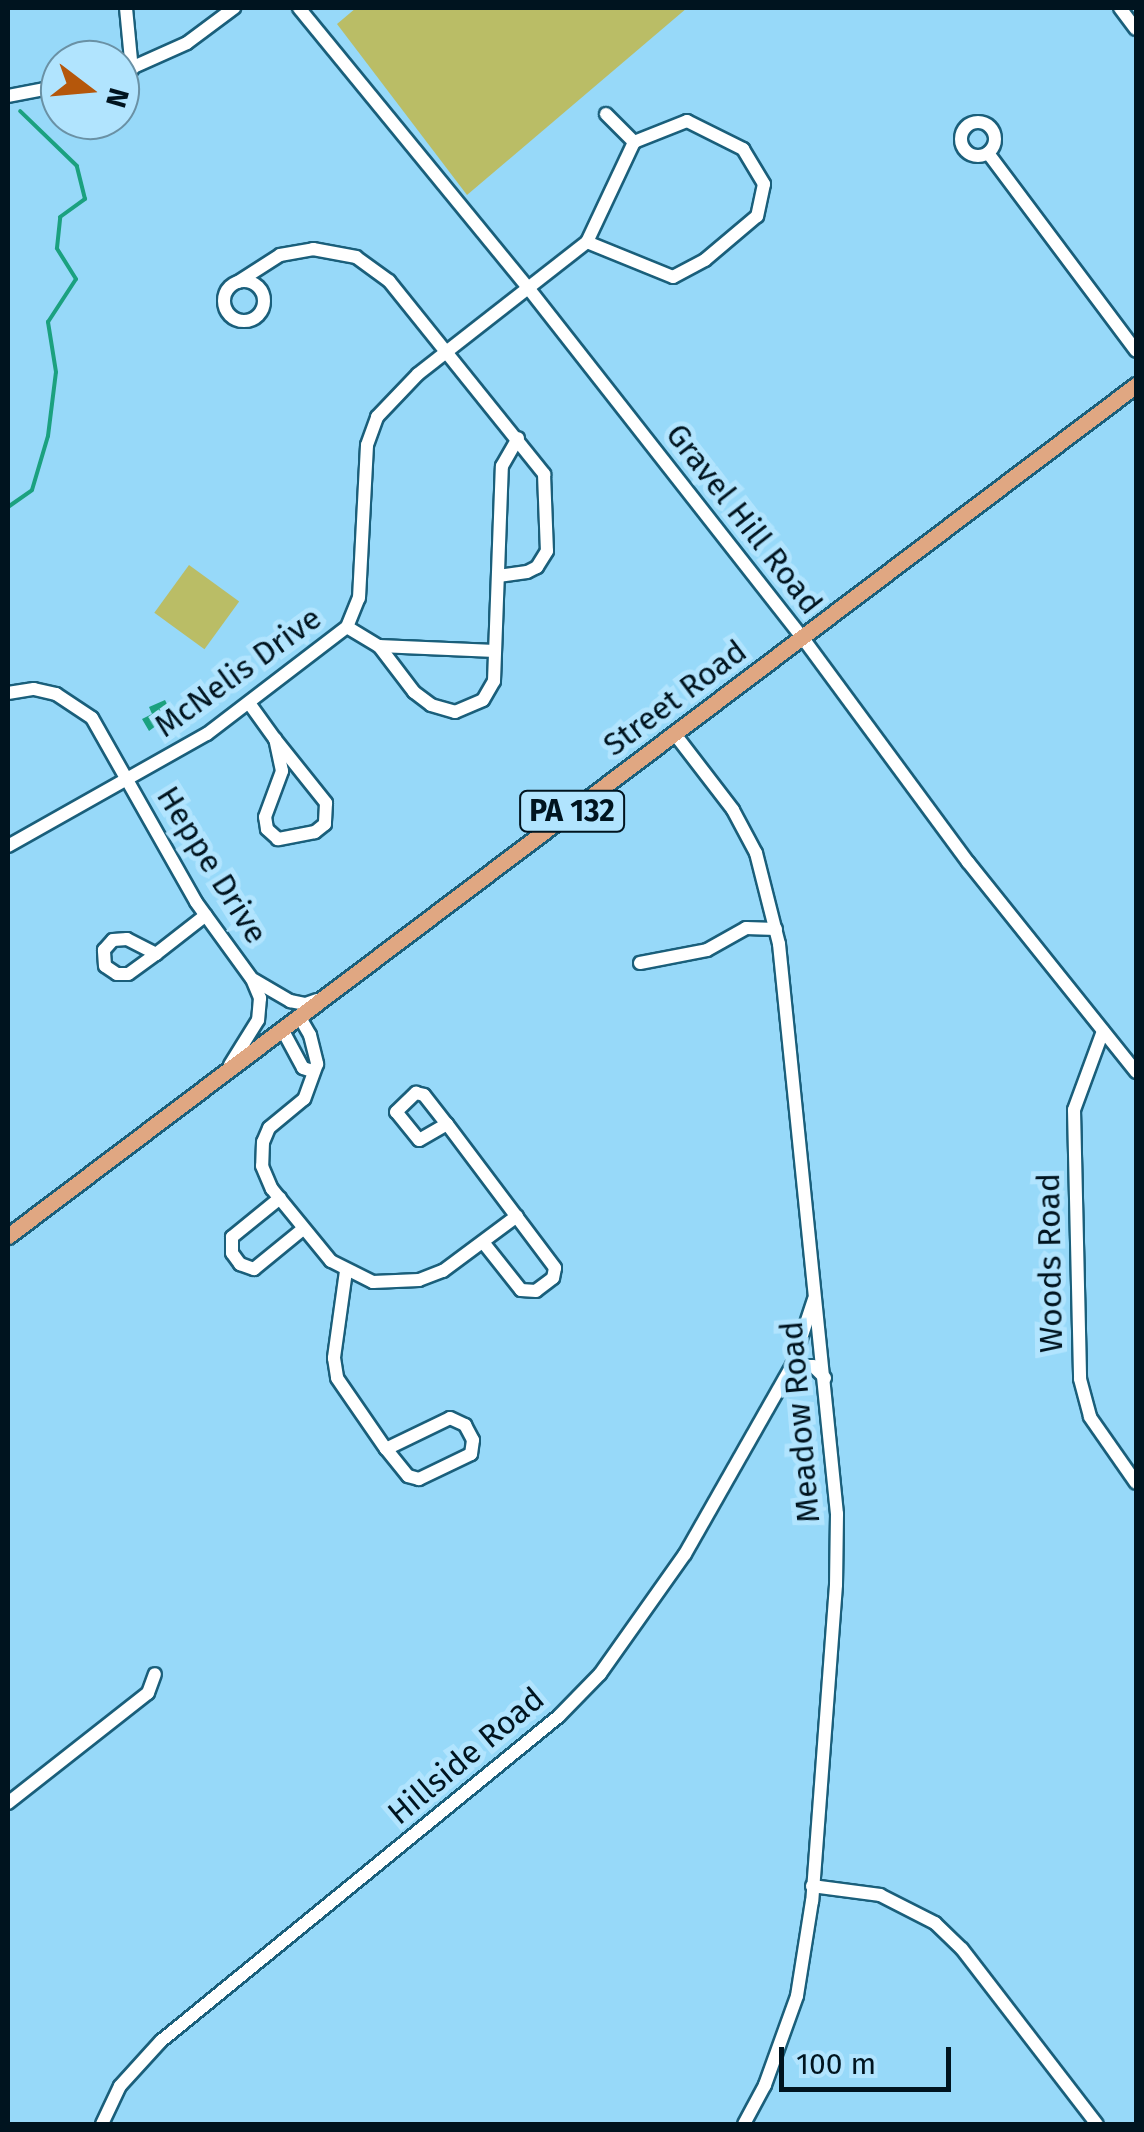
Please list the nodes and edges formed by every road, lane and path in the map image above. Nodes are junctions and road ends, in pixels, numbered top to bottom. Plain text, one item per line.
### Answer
1 (126, 8) edge
2 (234, 8) edge
3 (299, 8) edge
4 (1120, 8) edge
5 (1136, 30) edge
6 (126, 40) edge
7 (140, 66) edge
8 (40, 90) edge
9 (8, 96) edge
10 (606, 114) dead end
11 (634, 142) junction
12 (988, 153) dead end
13 (586, 242) junction
14 (238, 282) dead end
15 (529, 288) junction
16 (446, 351) junction
17 (1136, 351) edge
18 (1136, 385) edge
19 (518, 438) junction
20 (498, 576) junction
21 (347, 627) junction
22 (802, 637) junction
23 (378, 646) junction
24 (495, 650) junction
25 (8, 693) edge
26 (249, 703) junction
27 (674, 733) junction
28 (275, 739) junction
29 (126, 781) junction
30 (8, 846) edge
31 (206, 915) junction
32 (776, 929) junction
33 (156, 954) dead end
34 (640, 963) dead end
35 (252, 979) junction
36 (327, 996) junction
37 (298, 1016) junction
38 (282, 1029) junction
39 (1104, 1031) junction
40 (312, 1071) junction
41 (226, 1072) junction
42 (1136, 1072) edge
43 (447, 1124) dead end
44 (280, 1198) junction
45 (517, 1216) junction
46 (304, 1230) junction
47 (8, 1236) edge
48 (483, 1242) junction
49 (346, 1270) junction
50 (816, 1292) junction
51 (792, 1366) junction
52 (825, 1378) junction
53 (386, 1449) junction
54 (1136, 1483) edge
55 (155, 1674) dead end
56 (8, 1803) edge
57 (812, 1886) junction
58 (102, 2124) edge
59 (744, 2124) edge
60 (1097, 2124) edge

1 - 6 street
2 - 7 street
3 - 15 street, Gravel Hill Road
4 - 5 street
8 - 9 street
10 - 11 street
11 - 13 street
11 - 13 street
12 - 17 street
13 - 15 street, McNelis Drive
14 - 16 street
15 - 16 street, McNelis Drive
15 - 22 street, Gravel Hill Road
16 - 19 street
16 - 21 street, McNelis Drive
18 - 22 main road, Street Road / PA 132
19 - 20 street
19 - 20 street
20 - 24 street
21 - 23 street
21 - 26 street, McNelis Drive
22 - 27 main road, Street Road / PA 132
22 - 39 street, Gravel Hill Road
23 - 24 street
23 - 24 street
25 - 29 street, Heppe Drive
26 - 28 street
26 - 29 street, McNelis Drive
27 - 32 street, Meadow Road
27 - 36 main road, Street Road / PA 132
28 - 28 street
29 - 30 street, McNelis Drive
29 - 31 street, Heppe Drive
31 - 33 street
31 - 35 street, Heppe Drive
32 - 34 street
32 - 50 street, Meadow Road
35 - 36 street, Heppe Drive
35 - 41 street, Heppe Drive
36 - 37 main road, Street Road / PA 132
37 - 38 main road, Street Road / PA 132
37 - 40 street
38 - 40 street
38 - 41 main road, Street Road / PA 132
39 - 42 street, Gravel Hill Road
39 - 54 street, Woods Road
40 - 44 street
41 - 47 main road, Street Road / PA 132
43 - 45 street
44 - 46 street
44 - 46 street
45 - 48 street
45 - 48 street
46 - 49 street
48 - 49 street
49 - 53 street
50 - 51 street, Hillside Road
50 - 52 street, Meadow Road
51 - 52 street
51 - 58 street, Hillside Road
52 - 57 street, Meadow Road
53 - 53 street
55 - 56 street
57 - 59 street, Meadow Road
57 - 60 street

